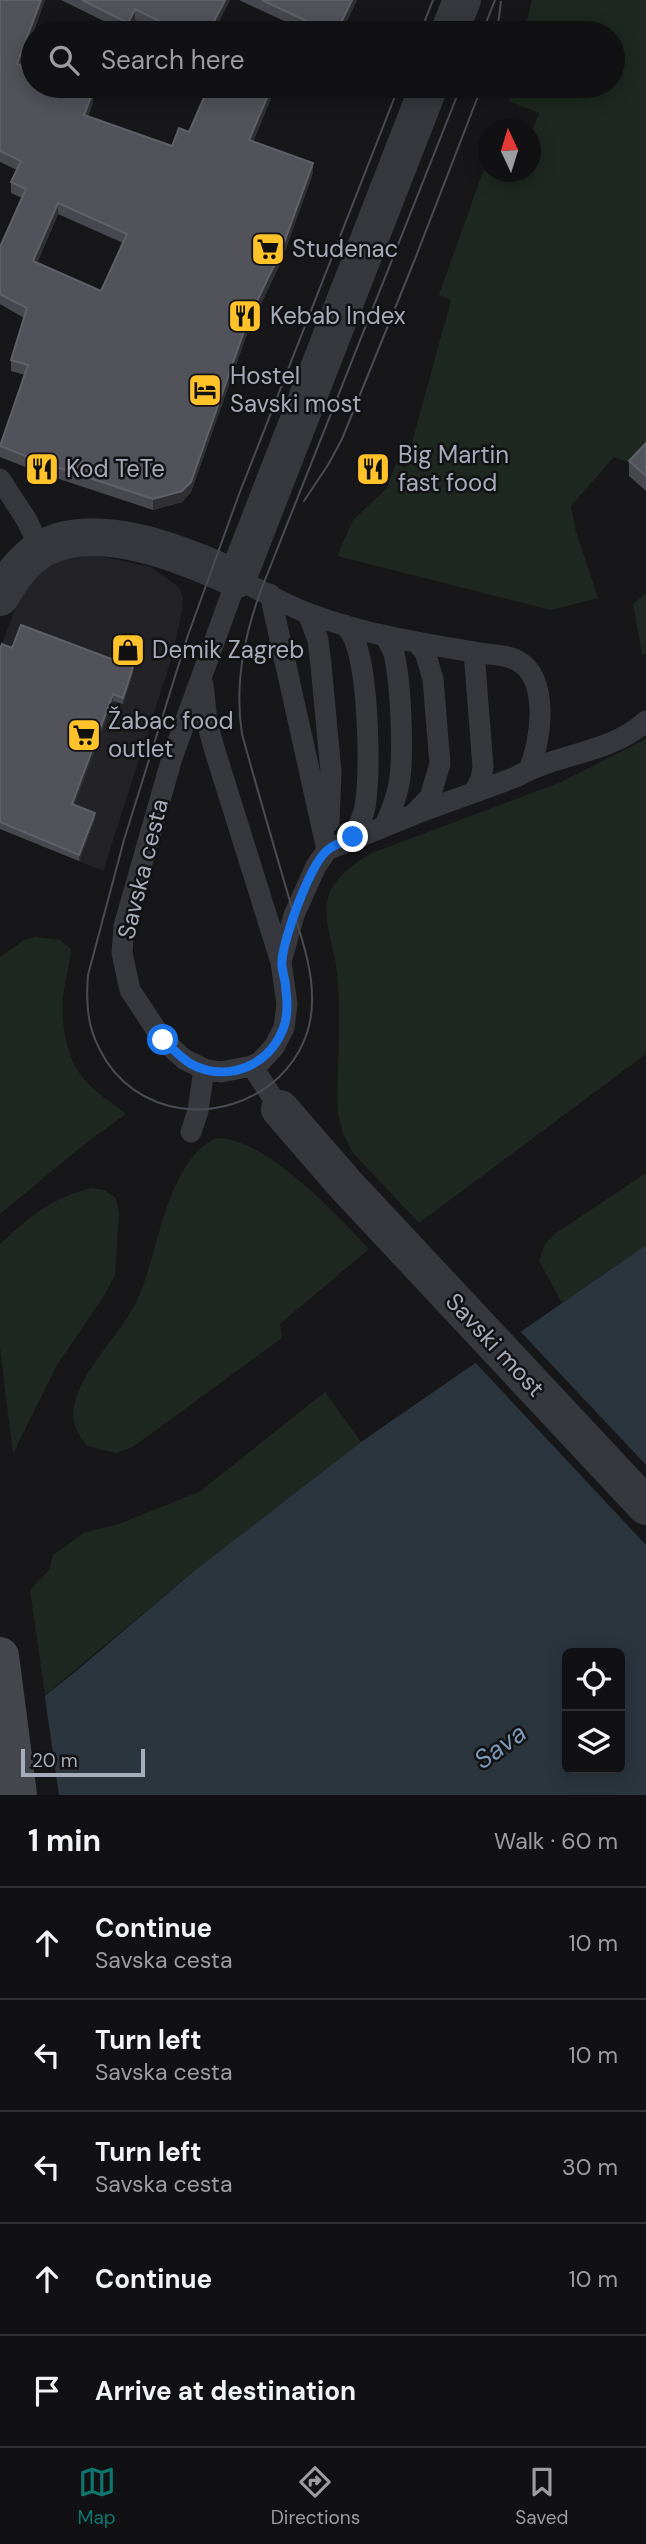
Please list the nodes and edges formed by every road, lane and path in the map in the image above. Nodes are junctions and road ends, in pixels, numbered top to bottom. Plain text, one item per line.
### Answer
1 (462, 0) edge
2 (454, 21) edge
3 (425, 98) edge
4 (0, 478) edge
5 (41, 549) junction
6 (254, 587) junction
7 (0, 597) edge
8 (308, 613) junction
9 (345, 625) junction
10 (384, 635) junction
11 (417, 643) junction
12 (474, 652) junction
13 (202, 679) junction
14 (646, 721) edge
15 (529, 769) junction
16 (475, 791) junction
17 (415, 814) junction
18 (385, 825) junction
19 (353, 837) junction
20 (327, 849) junction
21 (281, 962) junction
22 (252, 1066) junction
23 (204, 1069) junction
24 (280, 1109) joint
25 (191, 1132) dead end
26 (646, 1506) edge
27 (0, 1656) edge
28 (18, 1795) edge

1 - 2 street
3 - 6 street, Savska cesta
4 - 5 lane
5 - 6 street
5 - 7 street
6 - 8 lane
6 - 13 lane, Savska cesta
6 - 20 lane
8 - 9 lane
8 - 20 lane
9 - 10 lane
9 - 19 lane
10 - 11 lane
10 - 18 lane
11 - 12 lane
11 - 17 lane
12 - 15 lane
12 - 16 lane
13 - 21 lane, Savska cesta
13 - 23 lane, Savska cesta
14 - 15 lane
15 - 16 lane
16 - 17 lane
17 - 18 lane
18 - 19 lane
19 - 20 lane
20 - 21 lane, Savska cesta
21 - 22 lane, Savska cesta
22 - 23 lane
22 - 24 lane
23 - 25 lane
24 - 26 street, Savski most
27 - 28 main road

